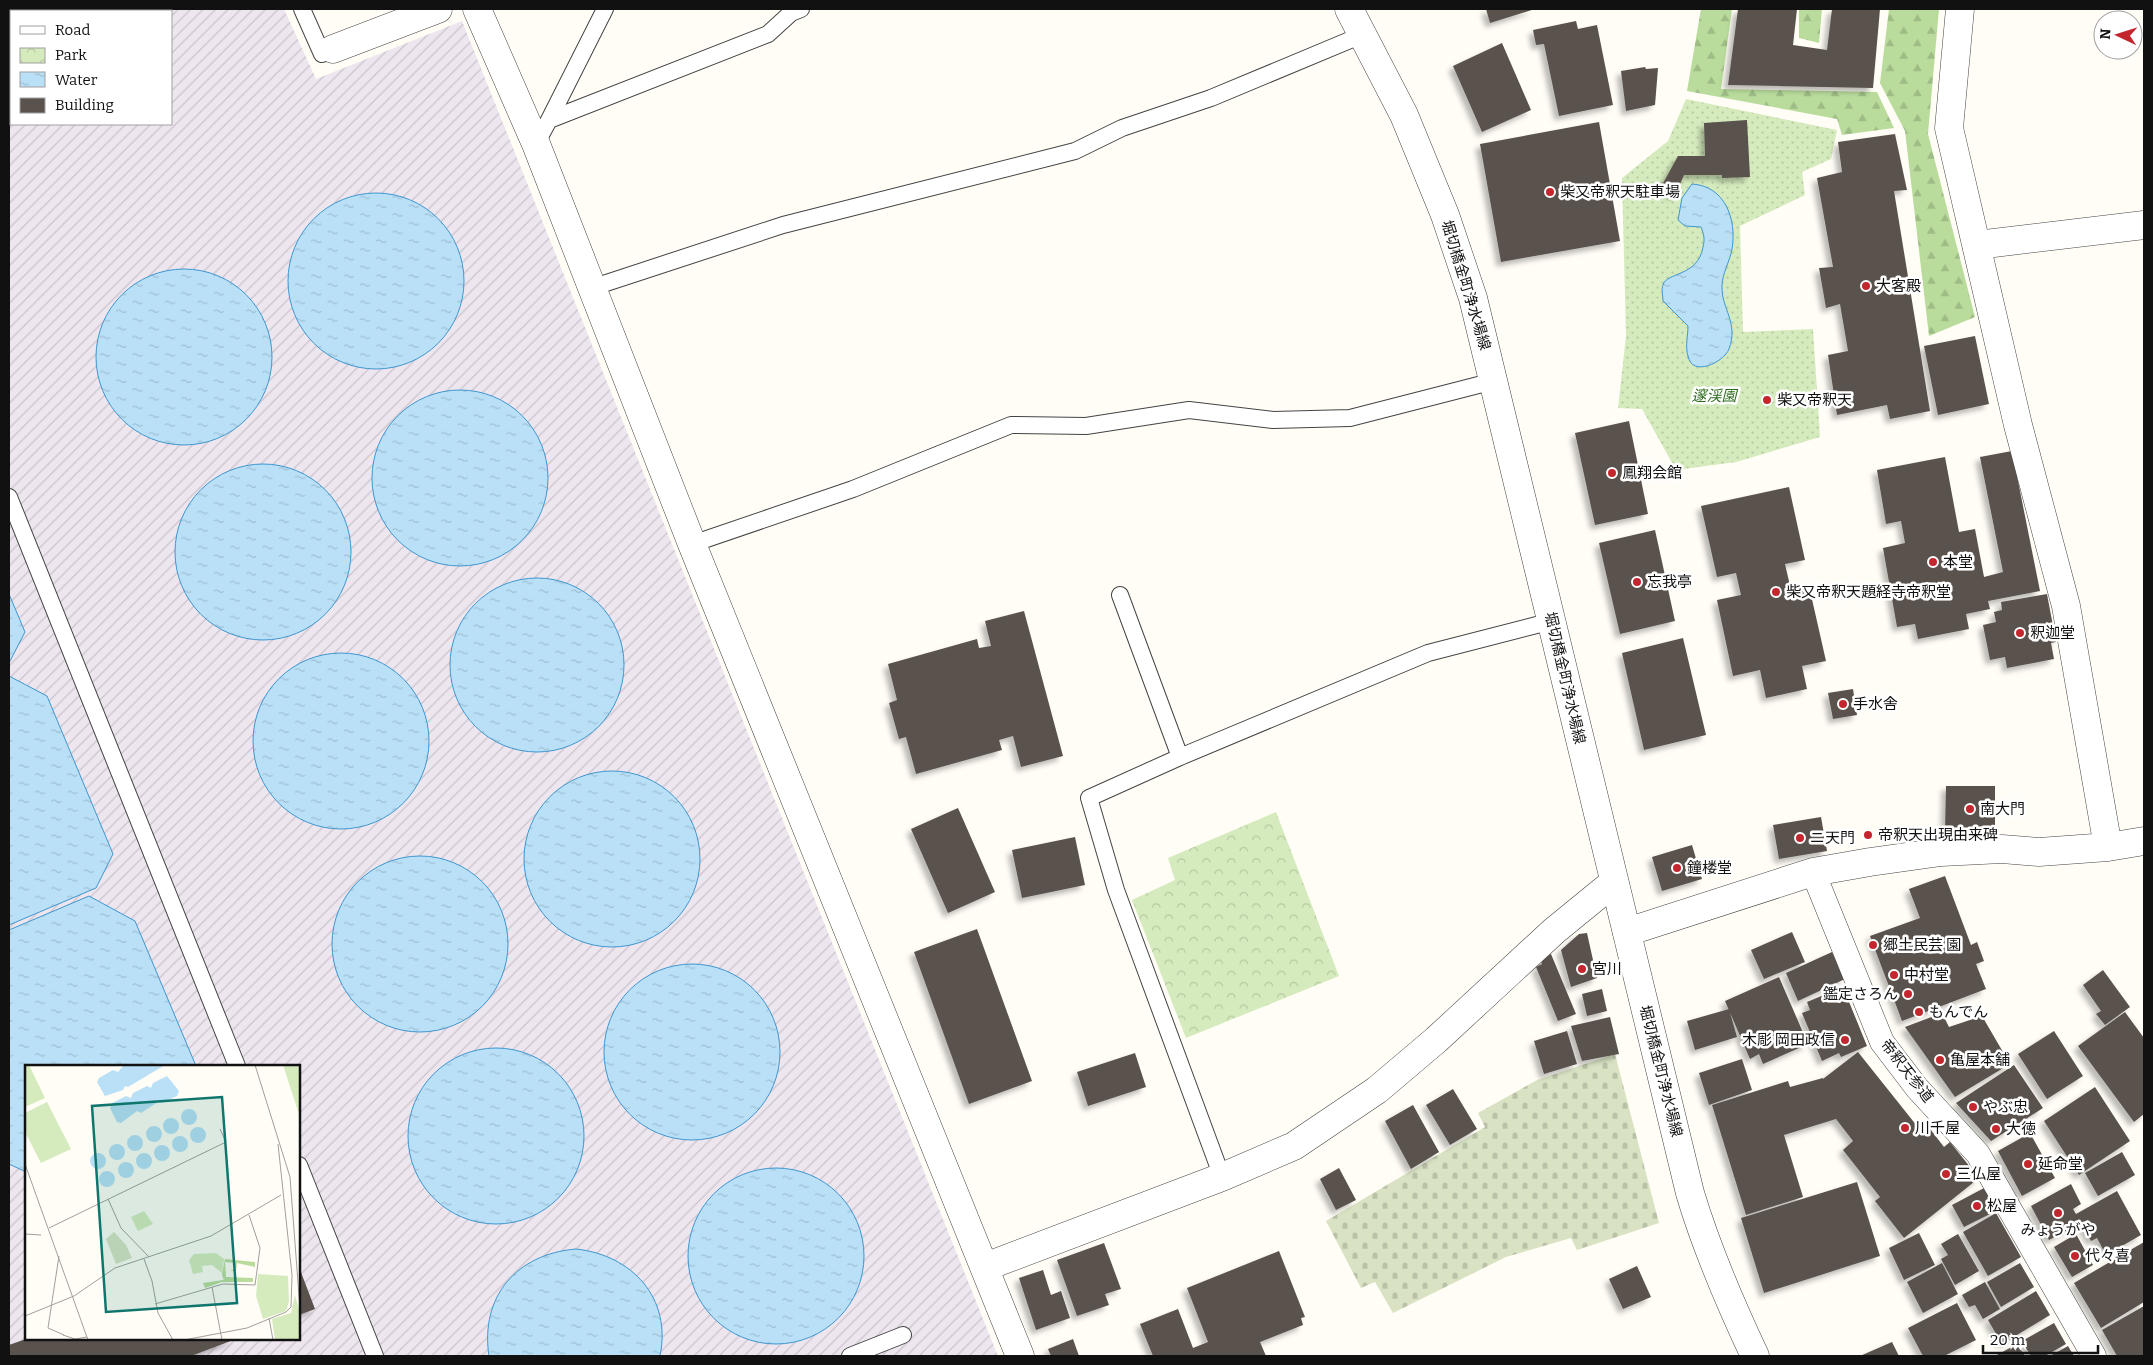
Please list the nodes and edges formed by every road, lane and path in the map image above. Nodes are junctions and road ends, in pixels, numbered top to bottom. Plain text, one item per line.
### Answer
1 (302, 9) edge
2 (438, 9) edge
3 (478, 9) edge
4 (605, 9) edge
5 (801, 9) edge
6 (1350, 9) edge
7 (1960, 9) edge
8 (1362, 34) junction
9 (333, 50) joint
10 (549, 120) junction
11 (536, 144) junction
12 (2144, 226) edge
13 (1977, 246) junction
14 (591, 288) junction
15 (1494, 381) junction
16 (9, 497) edge
17 (692, 544) junction
18 (1120, 595) dead end
19 (1552, 621) junction
20 (1180, 757) junction
21 (2144, 841) edge
22 (2108, 847) junction
23 (1813, 872) junction
24 (1614, 882) junction
25 (1627, 932) junction
26 (237, 1065) edge
27 (300, 1168) edge
28 (1222, 1177) junction
29 (985, 1267) junction
30 (903, 1335) dead end
31 (375, 1356) edge
32 (850, 1356) edge
33 (1020, 1356) edge
34 (1755, 1356) edge
35 (2094, 1356) edge

1 - 9 lane
2 - 9 street
3 - 11 street
4 - 10 lane
5 - 10 lane
6 - 8 street, 堀切橋金町浄水場線
7 - 13 street
8 - 14 lane
8 - 15 street, 堀切橋金町浄水場線
10 - 11 lane
11 - 14 street
12 - 13 street
13 - 22 street
14 - 17 street
15 - 17 lane
15 - 19 street, 堀切橋金町浄水場線
16 - 26 lane
17 - 29 street
18 - 20 lane
19 - 20 lane
19 - 24 street, 堀切橋金町浄水場線
20 - 28 lane
21 - 22 street
22 - 23 street
23 - 25 street
23 - 35 street, 帝釈天参道
24 - 25 street, 堀切橋金町浄水場線
24 - 28 street
25 - 34 street, 堀切橋金町浄水場線
27 - 31 lane
28 - 29 street
29 - 33 street
30 - 32 lane

